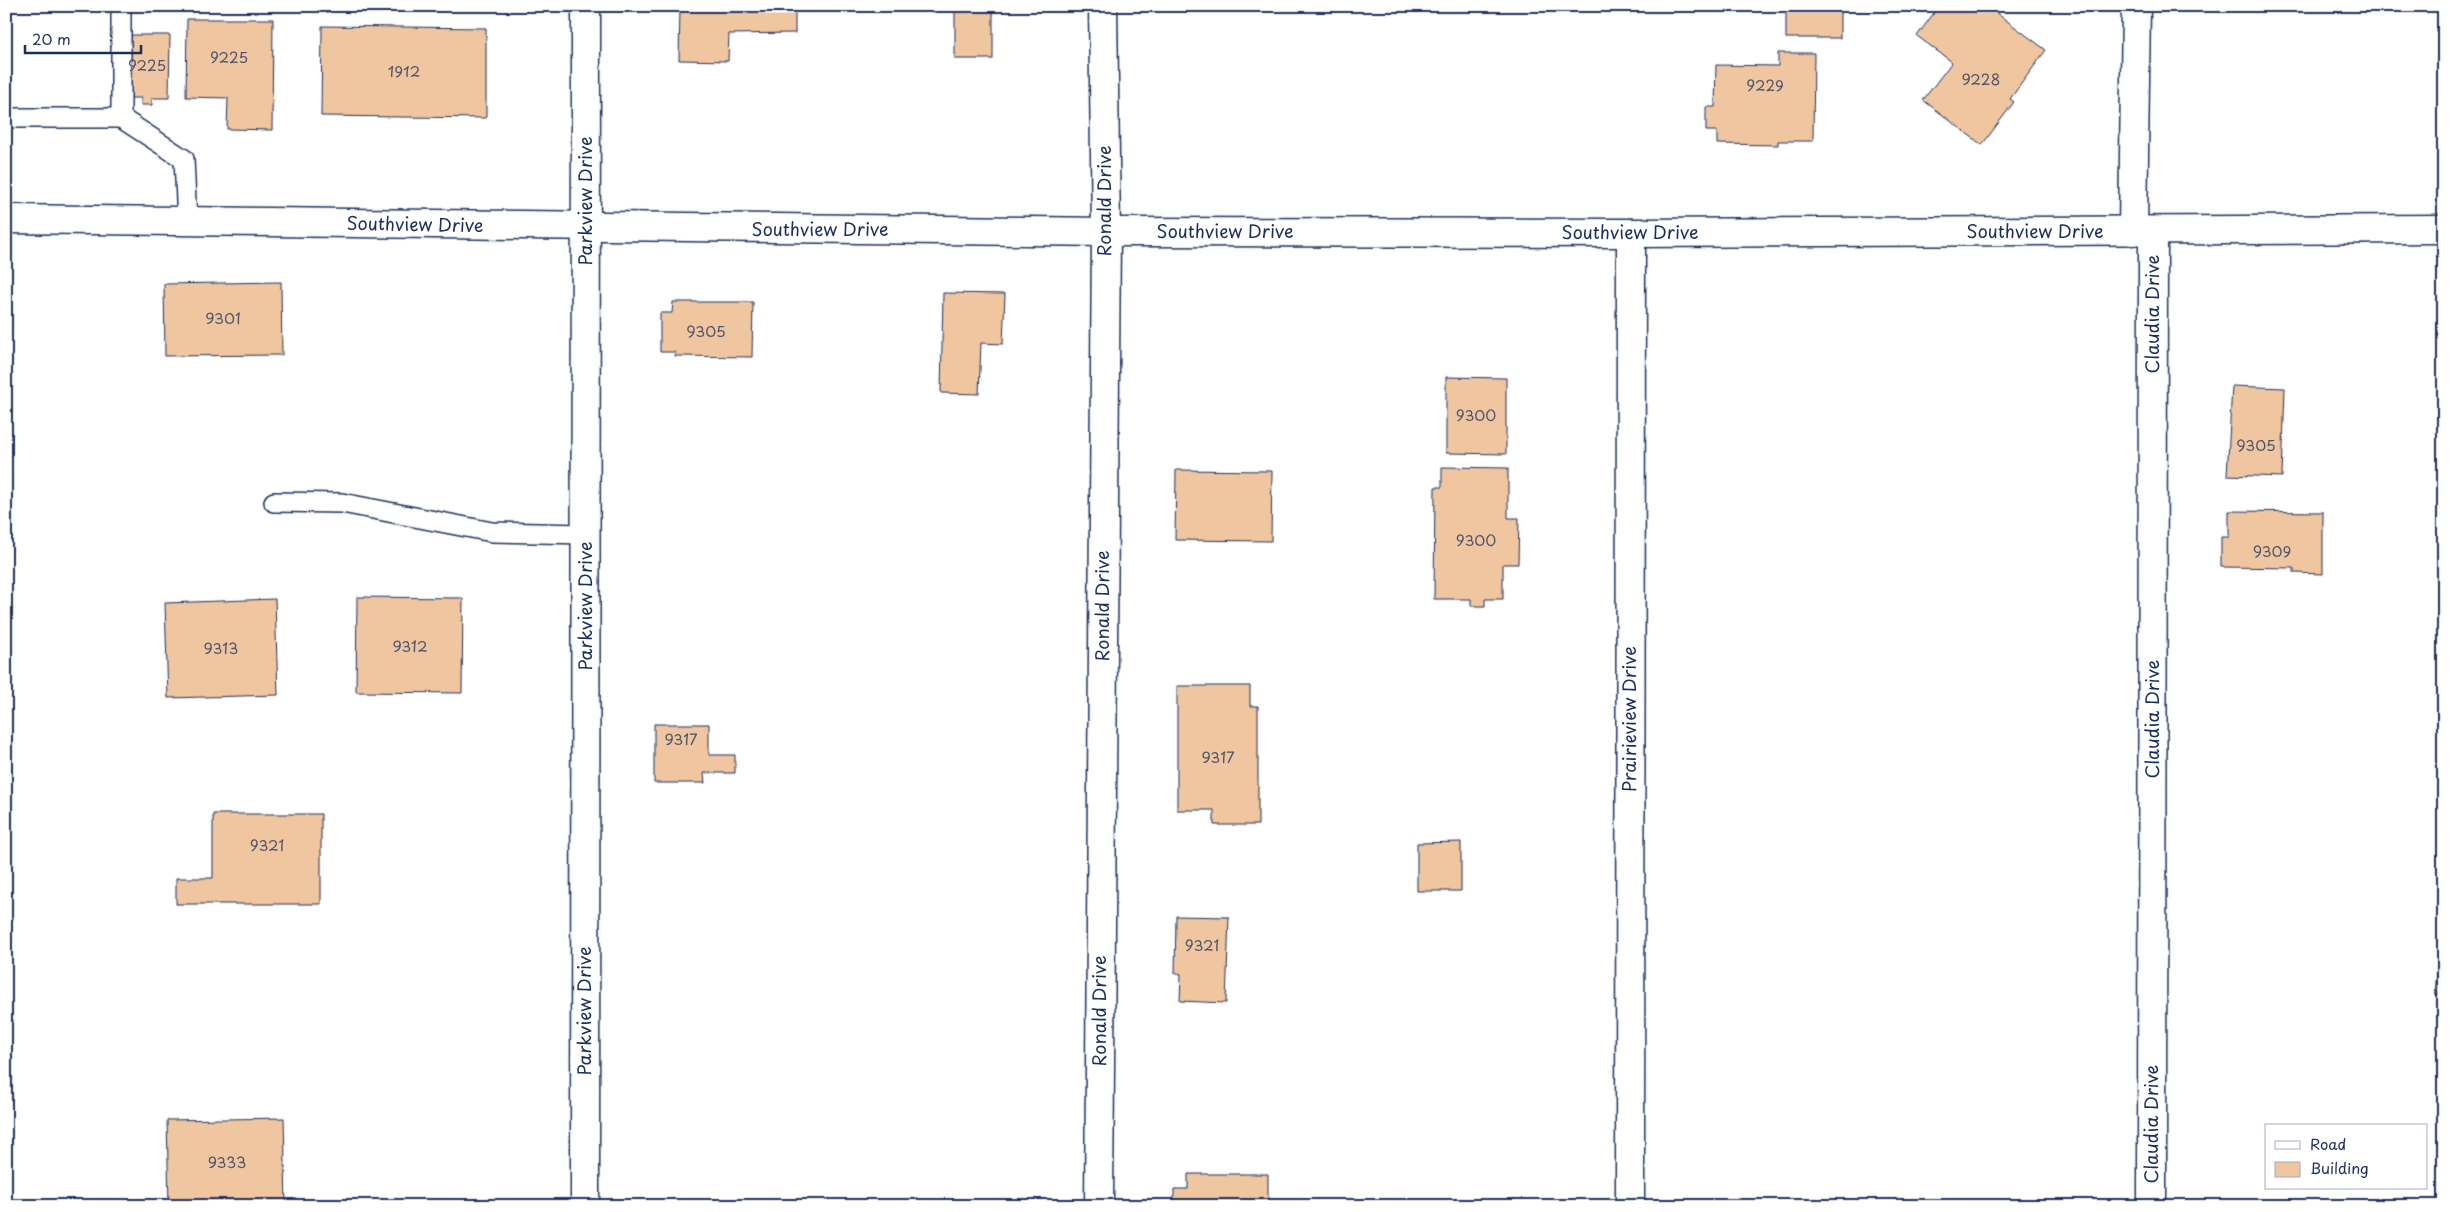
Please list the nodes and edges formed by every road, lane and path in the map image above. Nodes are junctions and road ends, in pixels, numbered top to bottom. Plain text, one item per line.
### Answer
1 (121, 6) edge
2 (586, 6) edge
3 (1103, 6) edge
4 (2136, 6) edge
5 (6, 118) edge
6 (121, 118) junction
7 (6, 220) edge
8 (187, 222) junction
9 (586, 228) junction
10 (2444, 229) edge
11 (2143, 231) junction
12 (1106, 232) junction
13 (1631, 233) junction
14 (274, 502) dead end
15 (586, 534) junction
16 (585, 1206) edge
17 (1099, 1206) edge
18 (1630, 1206) edge
19 (2152, 1206) edge

1 - 6 lane
2 - 9 street, Parkview Drive
3 - 12 street, Ronald Drive
4 - 11 street, Claudia Drive
5 - 6 lane
6 - 8 lane
7 - 8 street, Southview Drive
8 - 9 street, Southview Drive
9 - 12 street, Southview Drive
9 - 15 street, Parkview Drive
10 - 11 street, Southview Drive
11 - 13 street, Southview Drive
11 - 19 street, Claudia Drive
12 - 13 street, Southview Drive
12 - 17 street, Ronald Drive
13 - 18 street, Prairieview Drive
14 - 15 lane
15 - 16 street, Parkview Drive

